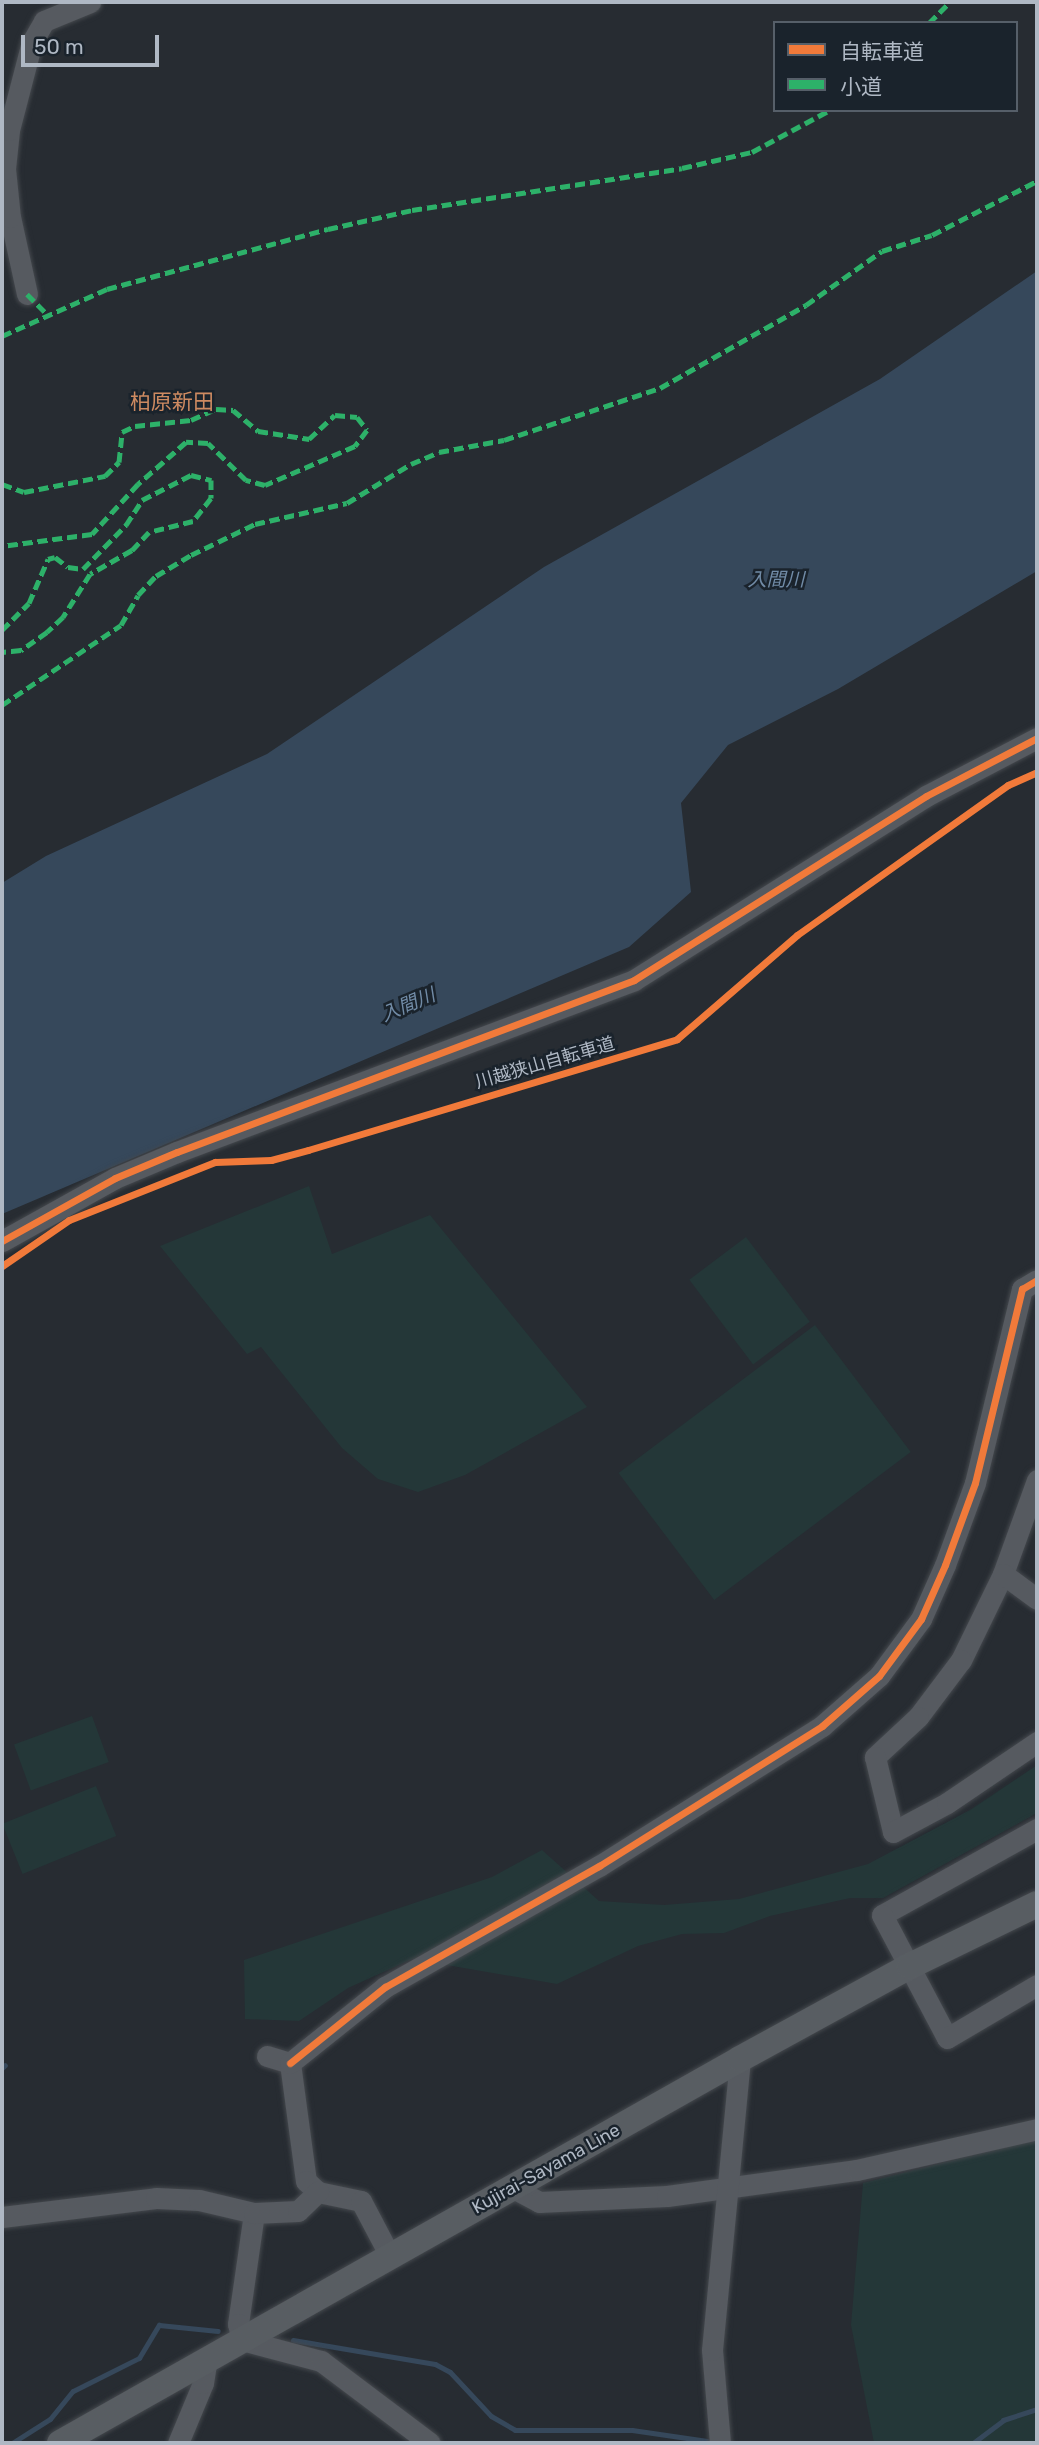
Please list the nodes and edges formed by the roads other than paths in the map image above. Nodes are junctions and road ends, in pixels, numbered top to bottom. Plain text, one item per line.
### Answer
1 (90, 2) edge
2 (6, 128) edge
3 (27, 294) dead end
4 (1037, 738) edge
5 (2, 1241) edge
6 (1037, 1280) edge
7 (1037, 1480) edge
8 (1003, 1574) junction
9 (1037, 1599) edge
10 (1037, 1742) edge
11 (1037, 1829) edge
12 (1037, 1904) edge
13 (910, 1966) junction
14 (1037, 1985) edge
15 (267, 2056) dead end
16 (740, 2059) junction
17 (290, 2063) junction
18 (1037, 2129) edge
19 (728, 2187) junction
20 (513, 2188) junction
21 (318, 2192) junction
22 (254, 2213) junction
23 (2, 2217) edge
24 (390, 2256) junction
25 (242, 2340) junction
26 (206, 2360) junction
27 (60, 2443) edge
28 (178, 2443) edge
29 (430, 2443) edge
30 (720, 2443) edge

1 - 2 street
2 - 3 street
4 - 5 street
6 - 17 street
7 - 8 street
8 - 9 street
8 - 10 street
11 - 13 street
12 - 13 main road, Kujirai-Sayama Line
13 - 14 street
13 - 16 main road, Kujirai-Sayama Line
15 - 17 street
16 - 19 street
16 - 20 main road, Kujirai-Sayama Line
17 - 21 street
18 - 19 street
19 - 20 street
19 - 30 street
20 - 24 main road, Kujirai-Sayama Line
21 - 22 street
21 - 24 street
22 - 23 street
22 - 25 street
24 - 25 main road, Kujirai-Sayama Line
25 - 26 main road, Kujirai-Sayama Line
25 - 29 street
26 - 27 main road, Kujirai-Sayama Line
26 - 28 street

